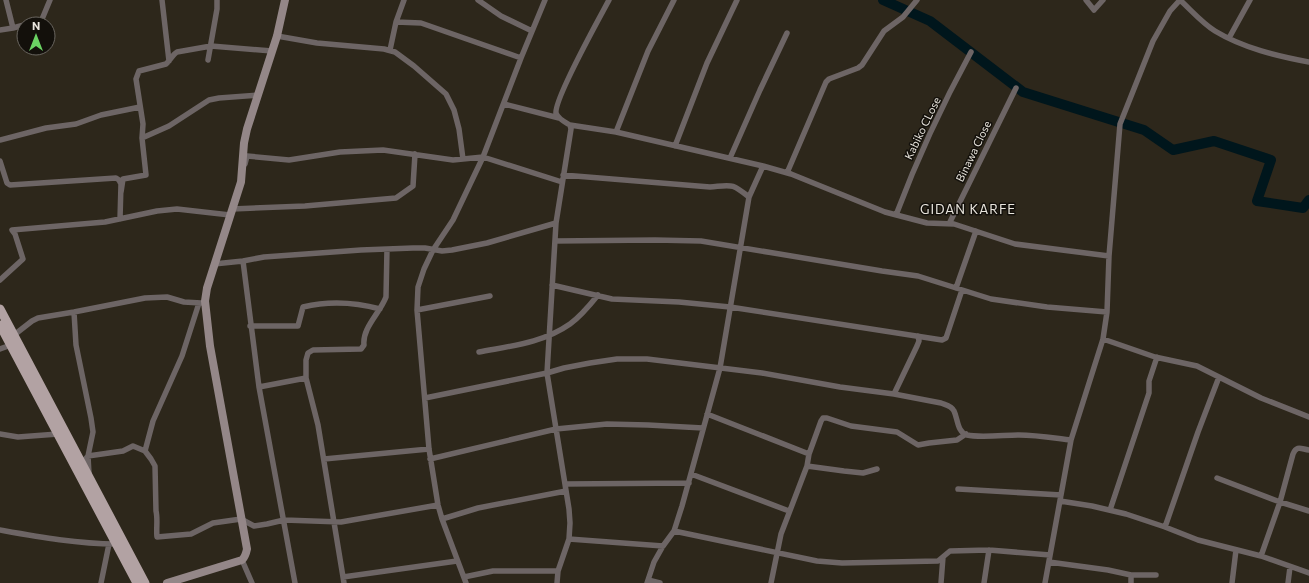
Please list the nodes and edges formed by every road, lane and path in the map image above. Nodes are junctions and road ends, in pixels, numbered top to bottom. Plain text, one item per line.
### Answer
1 (6, 0) edge
2 (50, 0) edge
3 (162, 0) edge
4 (217, 0) edge
5 (285, 0) edge
6 (395, 0) edge
7 (478, 0) edge
8 (546, 0) edge
9 (609, 0) edge
10 (674, 0) edge
11 (737, 0) edge
12 (917, 0) edge
13 (1086, 0) edge
14 (1103, 0) edge
15 (1180, 0) edge
16 (1250, 0) edge
17 (403, 1) edge
18 (43, 16) edge
19 (396, 22) junction
20 (16, 27) edge
21 (13, 28) junction
22 (0, 30) edge
23 (532, 31) junction
24 (787, 33) dead end
25 (277, 36) junction
26 (1229, 38) junction
27 (211, 46) junction
28 (390, 50) junction
29 (272, 51) junction
30 (972, 52) dead end
31 (521, 58) junction
32 (208, 60) dead end
33 (169, 62) junction
34 (1309, 62) edge
35 (1016, 88) dead end
36 (258, 95) junction
37 (504, 104) junction
38 (140, 107) junction
39 (559, 118) junction
40 (570, 125) junction
41 (616, 132) junction
42 (142, 138) junction
43 (0, 140) edge
44 (675, 146) junction
45 (415, 154) junction
46 (484, 157) junction
47 (463, 158) junction
48 (730, 158) junction
49 (0, 161) edge
50 (763, 166) junction
51 (787, 173) junction
52 (563, 175) junction
53 (241, 182) junction
54 (562, 182) junction
55 (120, 192) junction
56 (750, 197) junction
57 (231, 212) junction
58 (896, 215) junction
59 (120, 219) junction
60 (556, 223) junction
61 (948, 224) junction
62 (976, 231) junction
63 (555, 241) junction
64 (740, 247) junction
65 (387, 249) junction
66 (433, 250) junction
67 (1109, 256) junction
68 (243, 261) junction
69 (214, 264) junction
70 (0, 280) edge
71 (552, 285) junction
72 (960, 289) junction
73 (598, 295) junction
74 (490, 296) dead end
75 (202, 302) junction
76 (730, 307) junction
77 (0, 309) edge
78 (380, 309) junction
79 (417, 310) junction
80 (74, 312) junction
81 (1107, 312) junction
82 (0, 325) edge
83 (250, 326) junction
84 (14, 335) junction
85 (549, 335) junction
86 (918, 336) junction
87 (1103, 339) junction
88 (11, 345) junction
89 (0, 349) edge
90 (479, 352) dead end
91 (1157, 357) junction
92 (720, 368) junction
93 (547, 373) junction
94 (1219, 377) junction
95 (306, 378) junction
96 (259, 387) junction
97 (894, 394) junction
98 (425, 398) junction
99 (707, 414) junction
100 (1309, 417) edge
101 (703, 428) junction
102 (556, 429) junction
103 (0, 434) edge
104 (58, 434) junction
105 (966, 434) junction
106 (1071, 440) junction
107 (429, 449) junction
108 (1309, 450) edge
109 (145, 452) junction
110 (809, 454) junction
111 (88, 456) junction
112 (324, 459) junction
113 (430, 459) junction
114 (81, 464) junction
115 (807, 466) junction
116 (877, 469) dead end
117 (691, 474) junction
118 (1217, 478) dead end
119 (90, 480) junction
120 (689, 483) junction
121 (565, 484) junction
122 (958, 489) dead end
123 (566, 491) junction
124 (1061, 498) junction
125 (1280, 502) junction
126 (438, 505) junction
127 (1110, 510) junction
128 (789, 511) junction
129 (1309, 511) edge
130 (442, 518) junction
131 (241, 519) junction
132 (284, 520) junction
133 (335, 522) junction
134 (1165, 527) junction
135 (0, 530) edge
136 (674, 531) junction
137 (568, 539) junction
138 (112, 544) junction
139 (663, 546) junction
140 (989, 550) junction
141 (1236, 550) junction
142 (777, 553) junction
143 (1050, 555) junction
144 (1261, 556) junction
145 (943, 557) junction
146 (242, 560) junction
147 (457, 561) junction
148 (1049, 562) junction
149 (1290, 567) junction
150 (558, 571) junction
151 (1309, 573) edge
152 (1131, 575) junction
153 (1156, 575) dead end
154 (464, 577) junction
155 (344, 580) edge
156 (648, 582) edge
157 (101, 583) edge
158 (137, 583) edge
159 (145, 583) edge
160 (167, 583) edge
161 (252, 583) edge
162 (295, 583) edge
163 (466, 583) edge
164 (557, 583) edge
165 (660, 583) edge
166 (771, 583) edge
167 (941, 583) edge
168 (984, 583) edge
169 (1045, 583) edge
170 (1131, 583) edge
171 (1232, 583) edge
172 (1288, 583) edge

1 - 21 street
2 - 18 street
3 - 33 street
4 - 27 street
5 - 25 street
6 - 17 street
7 - 23 street
8 - 23 street
9 - 39 street
10 - 41 street
11 - 44 street
12 - 51 street
13 - 14 street
15 - 26 street
15 - 67 street
16 - 26 street
17 - 19 street
19 - 28 street
19 - 31 street
20 - 21 street
21 - 22 street
23 - 31 street
24 - 48 street
25 - 28 street
25 - 29 street
26 - 34 street
27 - 29 street
27 - 32 street
27 - 33 street
28 - 47 street
29 - 36 street
30 - 58 street, Kabiko CLose
31 - 37 street
33 - 38 street
35 - 61 street, Binawa Close
36 - 42 street
36 - 53 street
37 - 39 street
37 - 46 street
38 - 42 street
38 - 43 street
39 - 40 street
40 - 41 street
40 - 52 street
41 - 44 street
42 - 55 street
44 - 48 street
45 - 47 street
45 - 53 street
45 - 57 street
46 - 47 street
46 - 54 street
46 - 66 street
48 - 50 street
49 - 55 street
50 - 51 street
50 - 56 street
51 - 58 street
52 - 54 street
52 - 56 street
53 - 57 street
54 - 60 street
55 - 59 street
56 - 64 street
57 - 59 street
57 - 69 street
58 - 61 street
59 - 70 street
60 - 63 street
60 - 66 street
61 - 62 street
62 - 67 street
62 - 72 street
63 - 64 street
63 - 71 street
64 - 72 street
64 - 76 street
65 - 66 street
65 - 68 street
65 - 78 street
66 - 79 street
67 - 81 street
68 - 69 street
68 - 83 street
69 - 75 street
71 - 73 street
71 - 85 street
72 - 81 street
72 - 86 street
73 - 76 street
73 - 85 street
74 - 79 street
75 - 80 street
75 - 109 street
75 - 131 street
76 - 86 street
76 - 92 street
77 - 84 main road
78 - 83 street
78 - 95 street
79 - 98 street
80 - 84 street
80 - 111 street
81 - 87 street
82 - 88 main road
83 - 96 street
84 - 114 main road
85 - 90 street
85 - 93 street
86 - 97 street
87 - 91 street
87 - 106 street
88 - 89 street
88 - 104 main road
91 - 94 street
91 - 127 street
92 - 93 street
92 - 97 street
92 - 99 street
93 - 98 street
93 - 102 street
94 - 100 street
94 - 134 street
95 - 96 street
95 - 112 street
96 - 132 street
97 - 105 street
98 - 107 street
99 - 101 street
99 - 110 street
101 - 102 street
101 - 117 street
102 - 113 street
102 - 121 street
103 - 104 street
104 - 138 main road
105 - 106 street
105 - 110 street
106 - 124 street
107 - 112 street
107 - 113 street
108 - 125 street
109 - 111 street
109 - 131 street
110 - 115 street
111 - 114 street
111 - 119 street
112 - 133 street
113 - 126 street
114 - 119 main road
115 - 116 street
115 - 128 street
117 - 120 street
117 - 128 street
118 - 125 street
119 - 159 main road
120 - 121 street
120 - 136 street
121 - 123 street
122 - 124 street
123 - 130 street
123 - 137 street
124 - 127 street
124 - 143 street
125 - 129 street
125 - 144 street
126 - 130 street
126 - 133 street
127 - 134 street
128 - 142 street
130 - 147 street
131 - 132 street
131 - 146 street
132 - 133 street
132 - 162 street
133 - 155 street
134 - 141 street
135 - 138 street
136 - 139 street
136 - 142 street
137 - 139 street
137 - 150 street
138 - 157 street
138 - 158 main road
139 - 156 street
140 - 143 street
140 - 145 street
140 - 168 street
141 - 144 street
141 - 171 street
142 - 145 street
142 - 166 street
143 - 148 street
144 - 149 street
145 - 167 street
146 - 160 street
146 - 161 street
147 - 154 street
147 - 155 street
148 - 152 street
148 - 169 street
149 - 151 street
149 - 172 street
150 - 154 street
150 - 164 street
152 - 153 street
152 - 170 street
154 - 163 street
156 - 165 street

